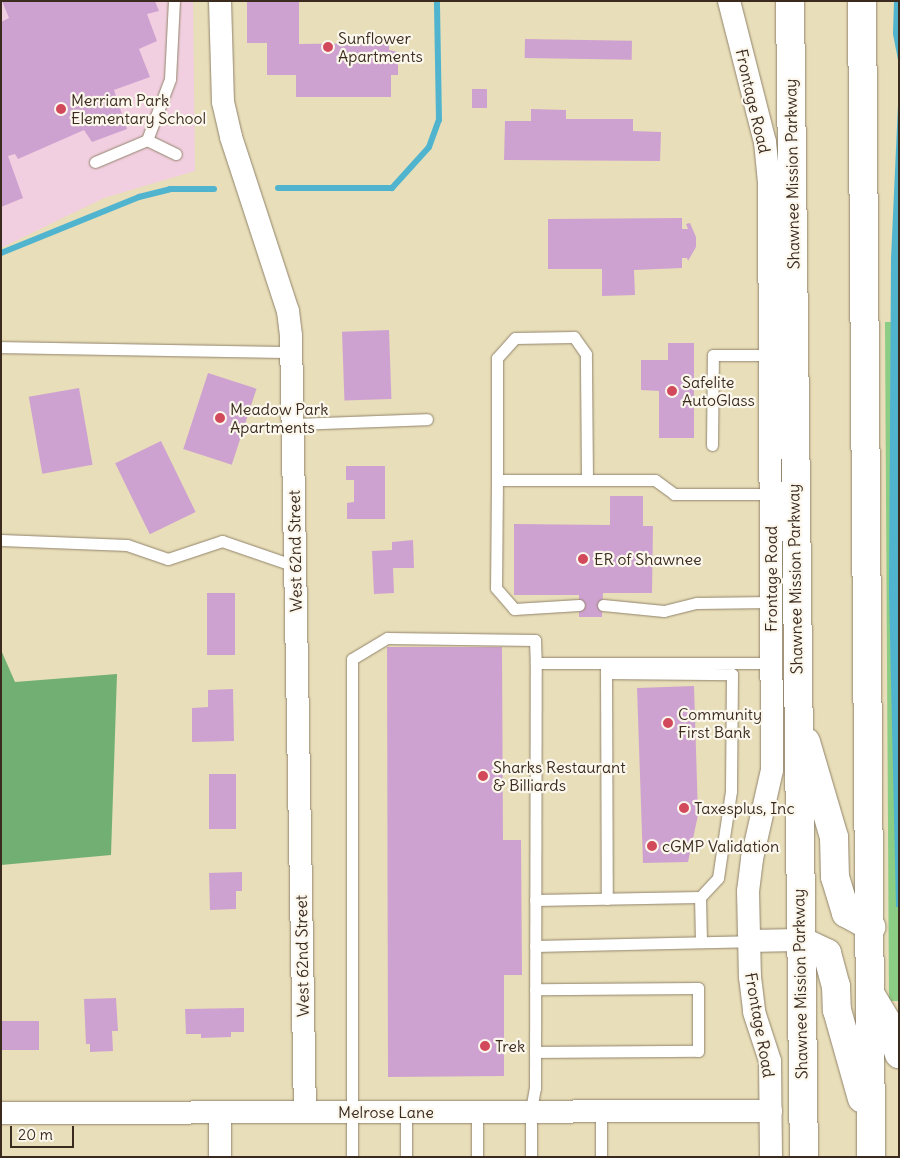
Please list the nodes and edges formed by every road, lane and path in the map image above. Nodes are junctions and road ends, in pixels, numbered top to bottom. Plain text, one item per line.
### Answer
1 (174, 1) edge
2 (220, 1) edge
3 (729, 1) edge
4 (790, 1) edge
5 (862, 1) edge
6 (147, 140) junction
7 (176, 154) dead end
8 (95, 162) dead end
9 (1, 348) edge
10 (292, 352) junction
11 (770, 355) junction
12 (427, 419) dead end
13 (293, 424) junction
14 (712, 446) dead end
15 (497, 480) junction
16 (587, 480) junction
17 (771, 494) junction
18 (1, 540) edge
19 (295, 566) junction
20 (771, 602) junction
21 (579, 605) dead end
22 (602, 605) dead end
23 (536, 662) junction
24 (771, 663) junction
25 (606, 668) junction
26 (797, 712) junction
27 (700, 898) junction
28 (607, 899) junction
29 (536, 900) junction
30 (871, 927) junction
31 (799, 940) junction
32 (749, 941) junction
33 (701, 942) junction
34 (536, 946) junction
35 (536, 989) junction
36 (871, 995) junction
37 (535, 1052) junction
38 (899, 1054) edge
39 (531, 1110) junction
40 (601, 1110) junction
41 (771, 1111) junction
42 (305, 1112) junction
43 (351, 1112) junction
44 (406, 1112) junction
45 (476, 1112) junction
46 (1, 1113) edge
47 (220, 1113) junction
48 (871, 1129) junction
49 (220, 1157) edge
50 (352, 1157) edge
51 (406, 1157) edge
52 (477, 1157) edge
53 (531, 1157) edge
54 (601, 1157) edge
55 (770, 1157) edge
56 (804, 1157) edge
57 (871, 1157) edge

1 - 6 lane
2 - 10 street, West 62nd Street
3 - 11 street, Frontage Road
4 - 26 highway, Shawnee Mission Parkway
5 - 30 highway
6 - 7 lane
6 - 8 lane
9 - 10 lane
10 - 13 street, West 62nd Street
11 - 14 lane
11 - 17 street, Frontage Road
12 - 13 lane
13 - 19 street, West 62nd Street
15 - 16 lane
15 - 16 lane
15 - 21 lane
16 - 17 lane
17 - 20 street, Frontage Road
18 - 19 lane
19 - 42 street, West 62nd Street
20 - 22 lane
20 - 24 street, Frontage Road
23 - 25 lane
23 - 29 lane
23 - 43 lane
24 - 25 lane
24 - 32 street, Frontage Road
25 - 27 lane
25 - 28 lane
26 - 30 highway
26 - 31 highway, Shawnee Mission Parkway
27 - 28 lane
27 - 33 lane
28 - 29 lane
29 - 34 lane
30 - 36 highway
31 - 32 street
31 - 48 highway
31 - 56 highway, Shawnee Mission Parkway
32 - 33 lane
32 - 41 street, Frontage Road
33 - 34 lane
34 - 35 lane
35 - 37 lane
35 - 37 lane
36 - 38 highway
36 - 48 highway
37 - 39 lane
39 - 40 street, Melrose Lane
39 - 45 street, Melrose Lane
39 - 53 lane
40 - 41 street, Melrose Lane
40 - 54 lane
41 - 55 street, Frontage Road
42 - 43 street, Melrose Lane
42 - 47 street, Melrose Lane
43 - 44 street, Melrose Lane
43 - 50 lane
44 - 45 street, Melrose Lane
44 - 51 lane
45 - 52 lane
46 - 47 street, Melrose Lane
47 - 49 street
48 - 57 highway

